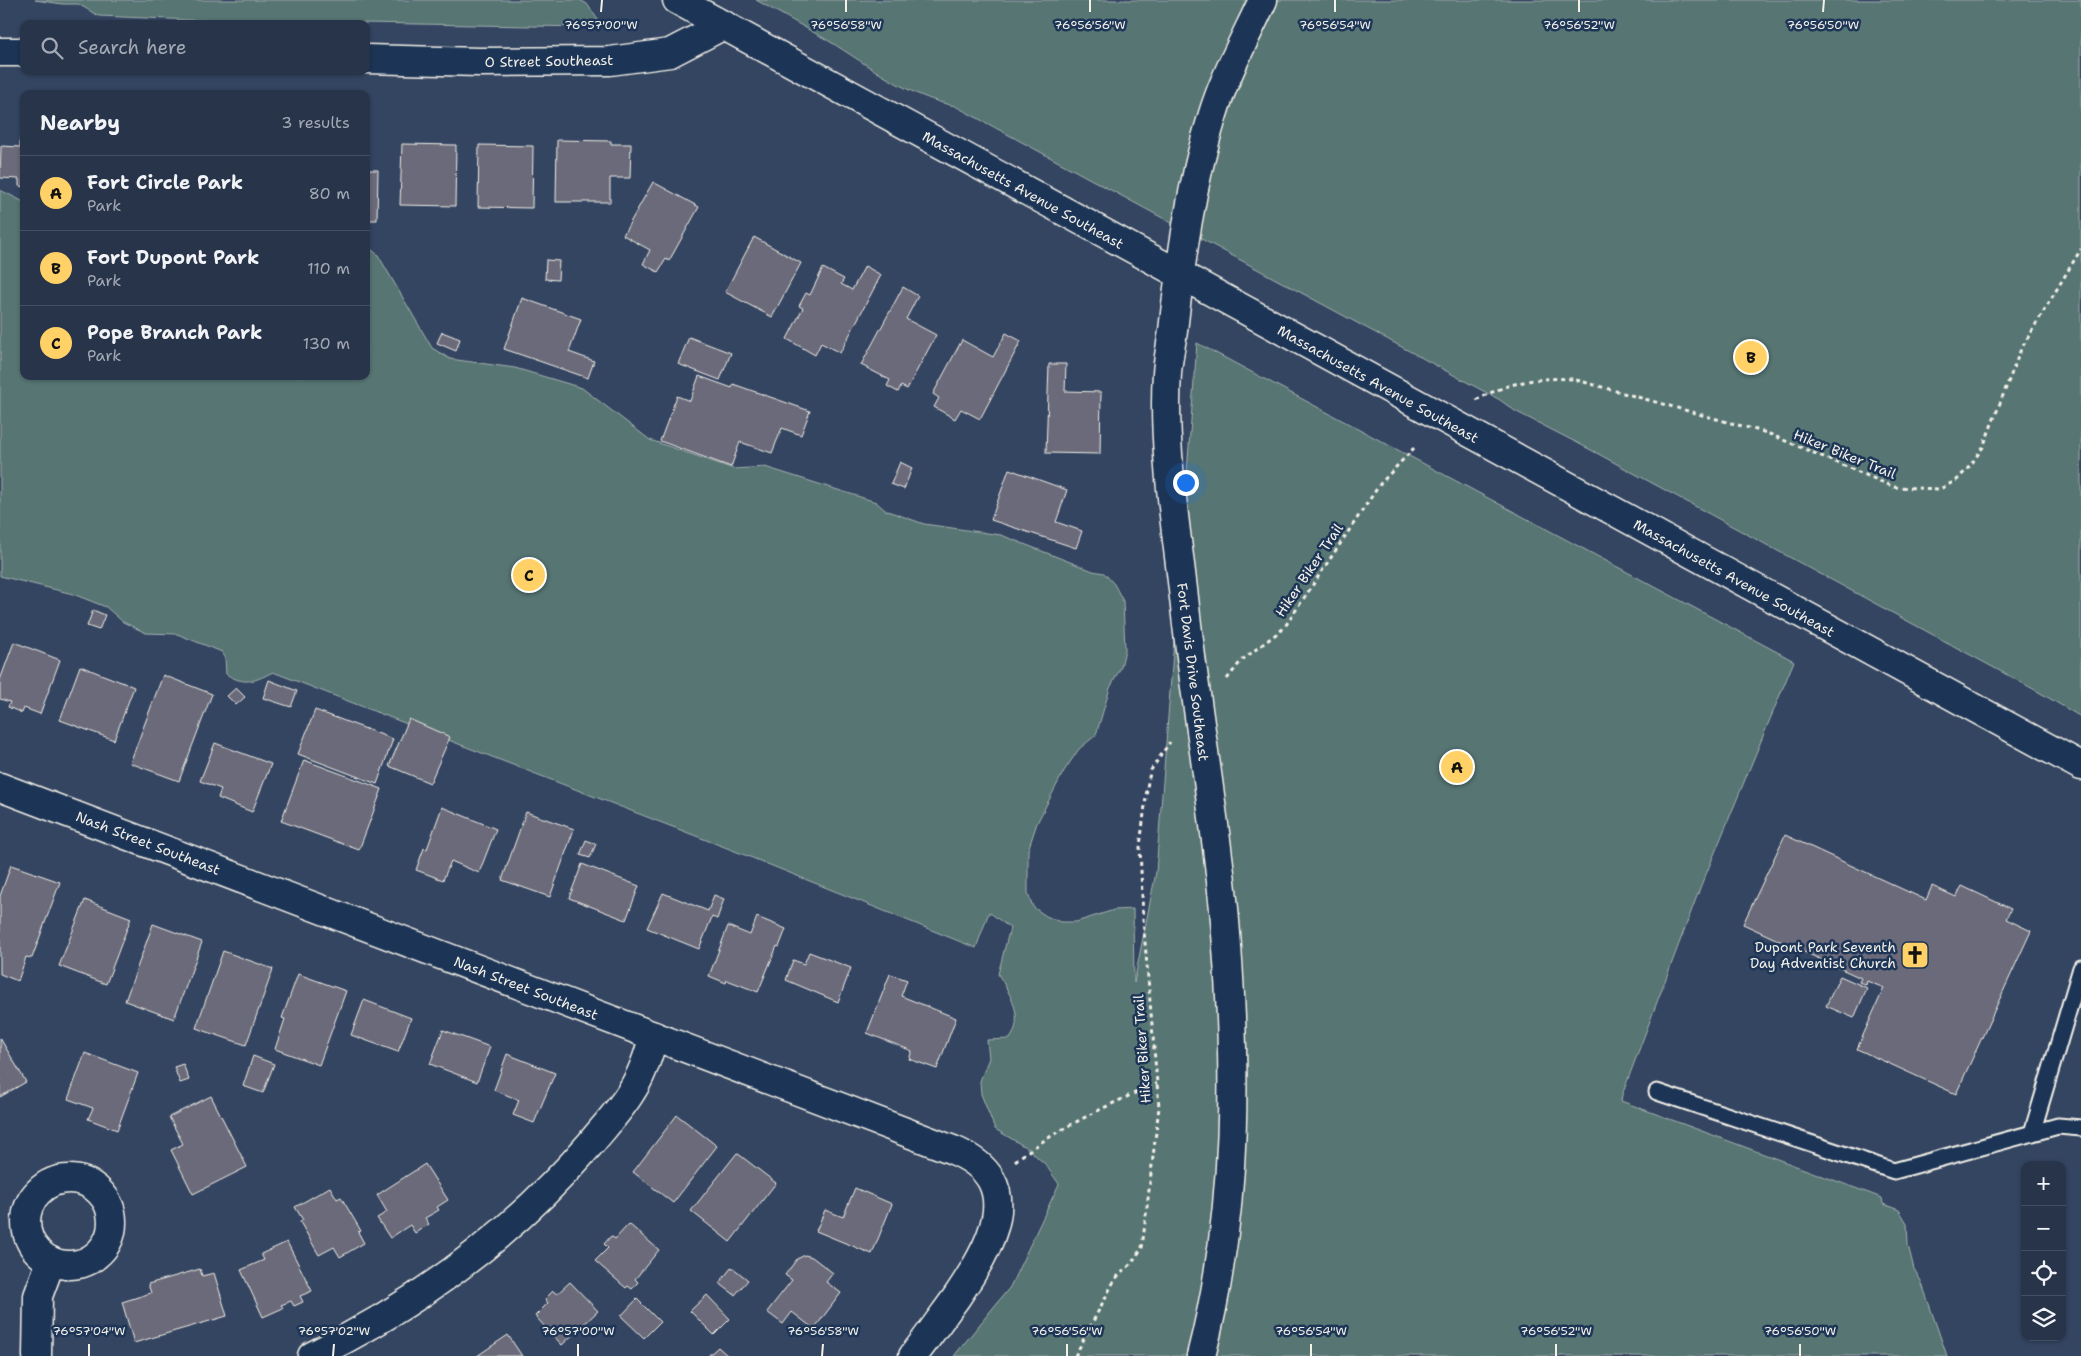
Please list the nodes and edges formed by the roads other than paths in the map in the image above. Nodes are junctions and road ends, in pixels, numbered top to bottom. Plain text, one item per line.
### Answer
1 (677, 0) edge
2 (1263, 0) edge
3 (724, 25) junction
4 (0, 52) edge
5 (20, 52) edge
6 (370, 59) edge
7 (1178, 275) junction
8 (2081, 766) edge
9 (0, 786) edge
10 (2081, 968) edge
11 (654, 1036) junction
12 (1657, 1092) dead end
13 (2081, 1128) edge
14 (2032, 1133) junction
15 (51, 1261) dead end
16 (37, 1356) edge
17 (312, 1356) edge
18 (913, 1356) edge
19 (1201, 1356) edge

1 - 3 street, Massachusetts Avenue Southeast
2 - 7 street, Fort Davis Drive Southeast
3 - 6 street, O Street Southeast
3 - 7 street, Massachusetts Avenue Southeast
4 - 5 street
7 - 8 street, Massachusetts Avenue Southeast
7 - 19 street, Fort Davis Drive Southeast
9 - 11 street, Nash Street Southeast
10 - 14 lane
11 - 17 street
11 - 18 street, Nash Street Southeast
12 - 14 lane
13 - 14 lane
15 - 16 street

